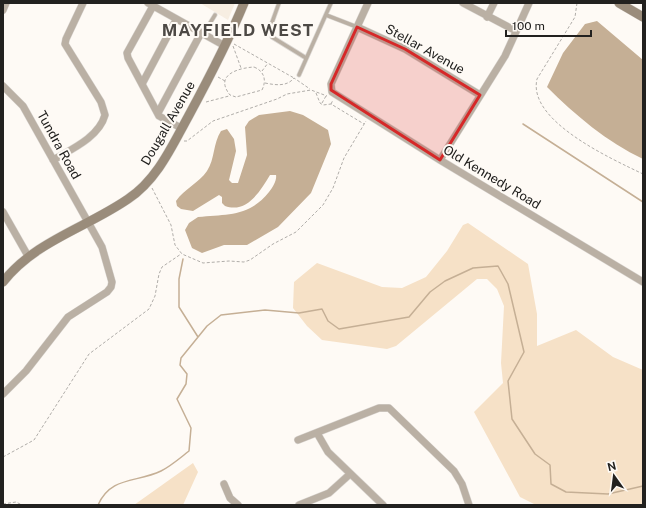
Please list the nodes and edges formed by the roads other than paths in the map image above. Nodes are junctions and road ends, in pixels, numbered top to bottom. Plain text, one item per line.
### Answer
1 (6, 3) edge
2 (83, 3) edge
3 (244, 3) edge
4 (279, 3) edge
5 (331, 3) edge
6 (368, 3) edge
7 (463, 3) edge
8 (494, 3) edge
9 (529, 3) edge
10 (620, 3) edge
11 (150, 4) edge
12 (3, 10) edge
13 (642, 14) edge
14 (215, 15) dead end
15 (326, 15) junction
16 (488, 18) junction
17 (176, 20) junction
18 (357, 27) junction
19 (516, 31) junction
20 (201, 33) junction
21 (225, 46) junction
22 (306, 58) junction
23 (299, 75) dead end
24 (142, 84) junction
25 (3, 86) edge
26 (480, 95) junction
27 (158, 113) junction
28 (181, 128) junction
29 (53, 160) junction
30 (440, 160) junction
31 (3, 212) edge
32 (88, 221) junction
33 (28, 256) junction
34 (3, 282) edge
35 (643, 282) edge
36 (3, 394) edge
37 (316, 432) junction
38 (298, 440) dead end
39 (350, 474) junction
40 (224, 484) dead end
41 (238, 505) edge
42 (299, 505) edge
43 (383, 505) edge
44 (469, 505) edge

1 - 12 street
2 - 29 street
3 - 21 street, Dougall Avenue
4 - 22 lane
5 - 15 lane
6 - 18 street
7 - 16 street
8 - 16 street
9 - 19 street
10 - 13 street
11 - 17 street
11 - 24 street
14 - 20 lane
15 - 18 lane
15 - 22 lane
16 - 19 street
17 - 20 street
17 - 24 street
18 - 26 street, Stellar Avenue
18 - 30 street, Old Kennedy Road
19 - 26 street
20 - 21 street
20 - 27 street
21 - 28 street, Dougall Avenue
22 - 23 lane
24 - 27 street
25 - 29 street, Tundra Road
26 - 30 street
27 - 28 street
28 - 32 street, Dougall Avenue
29 - 32 street, Tundra Road
30 - 35 street, Old Kennedy Road
31 - 33 street
32 - 33 street, Dougall Avenue
32 - 36 street, Tundra Road
33 - 34 street, Dougall Avenue
37 - 38 street
37 - 39 street
37 - 44 street
39 - 42 street
39 - 43 street
40 - 41 street

